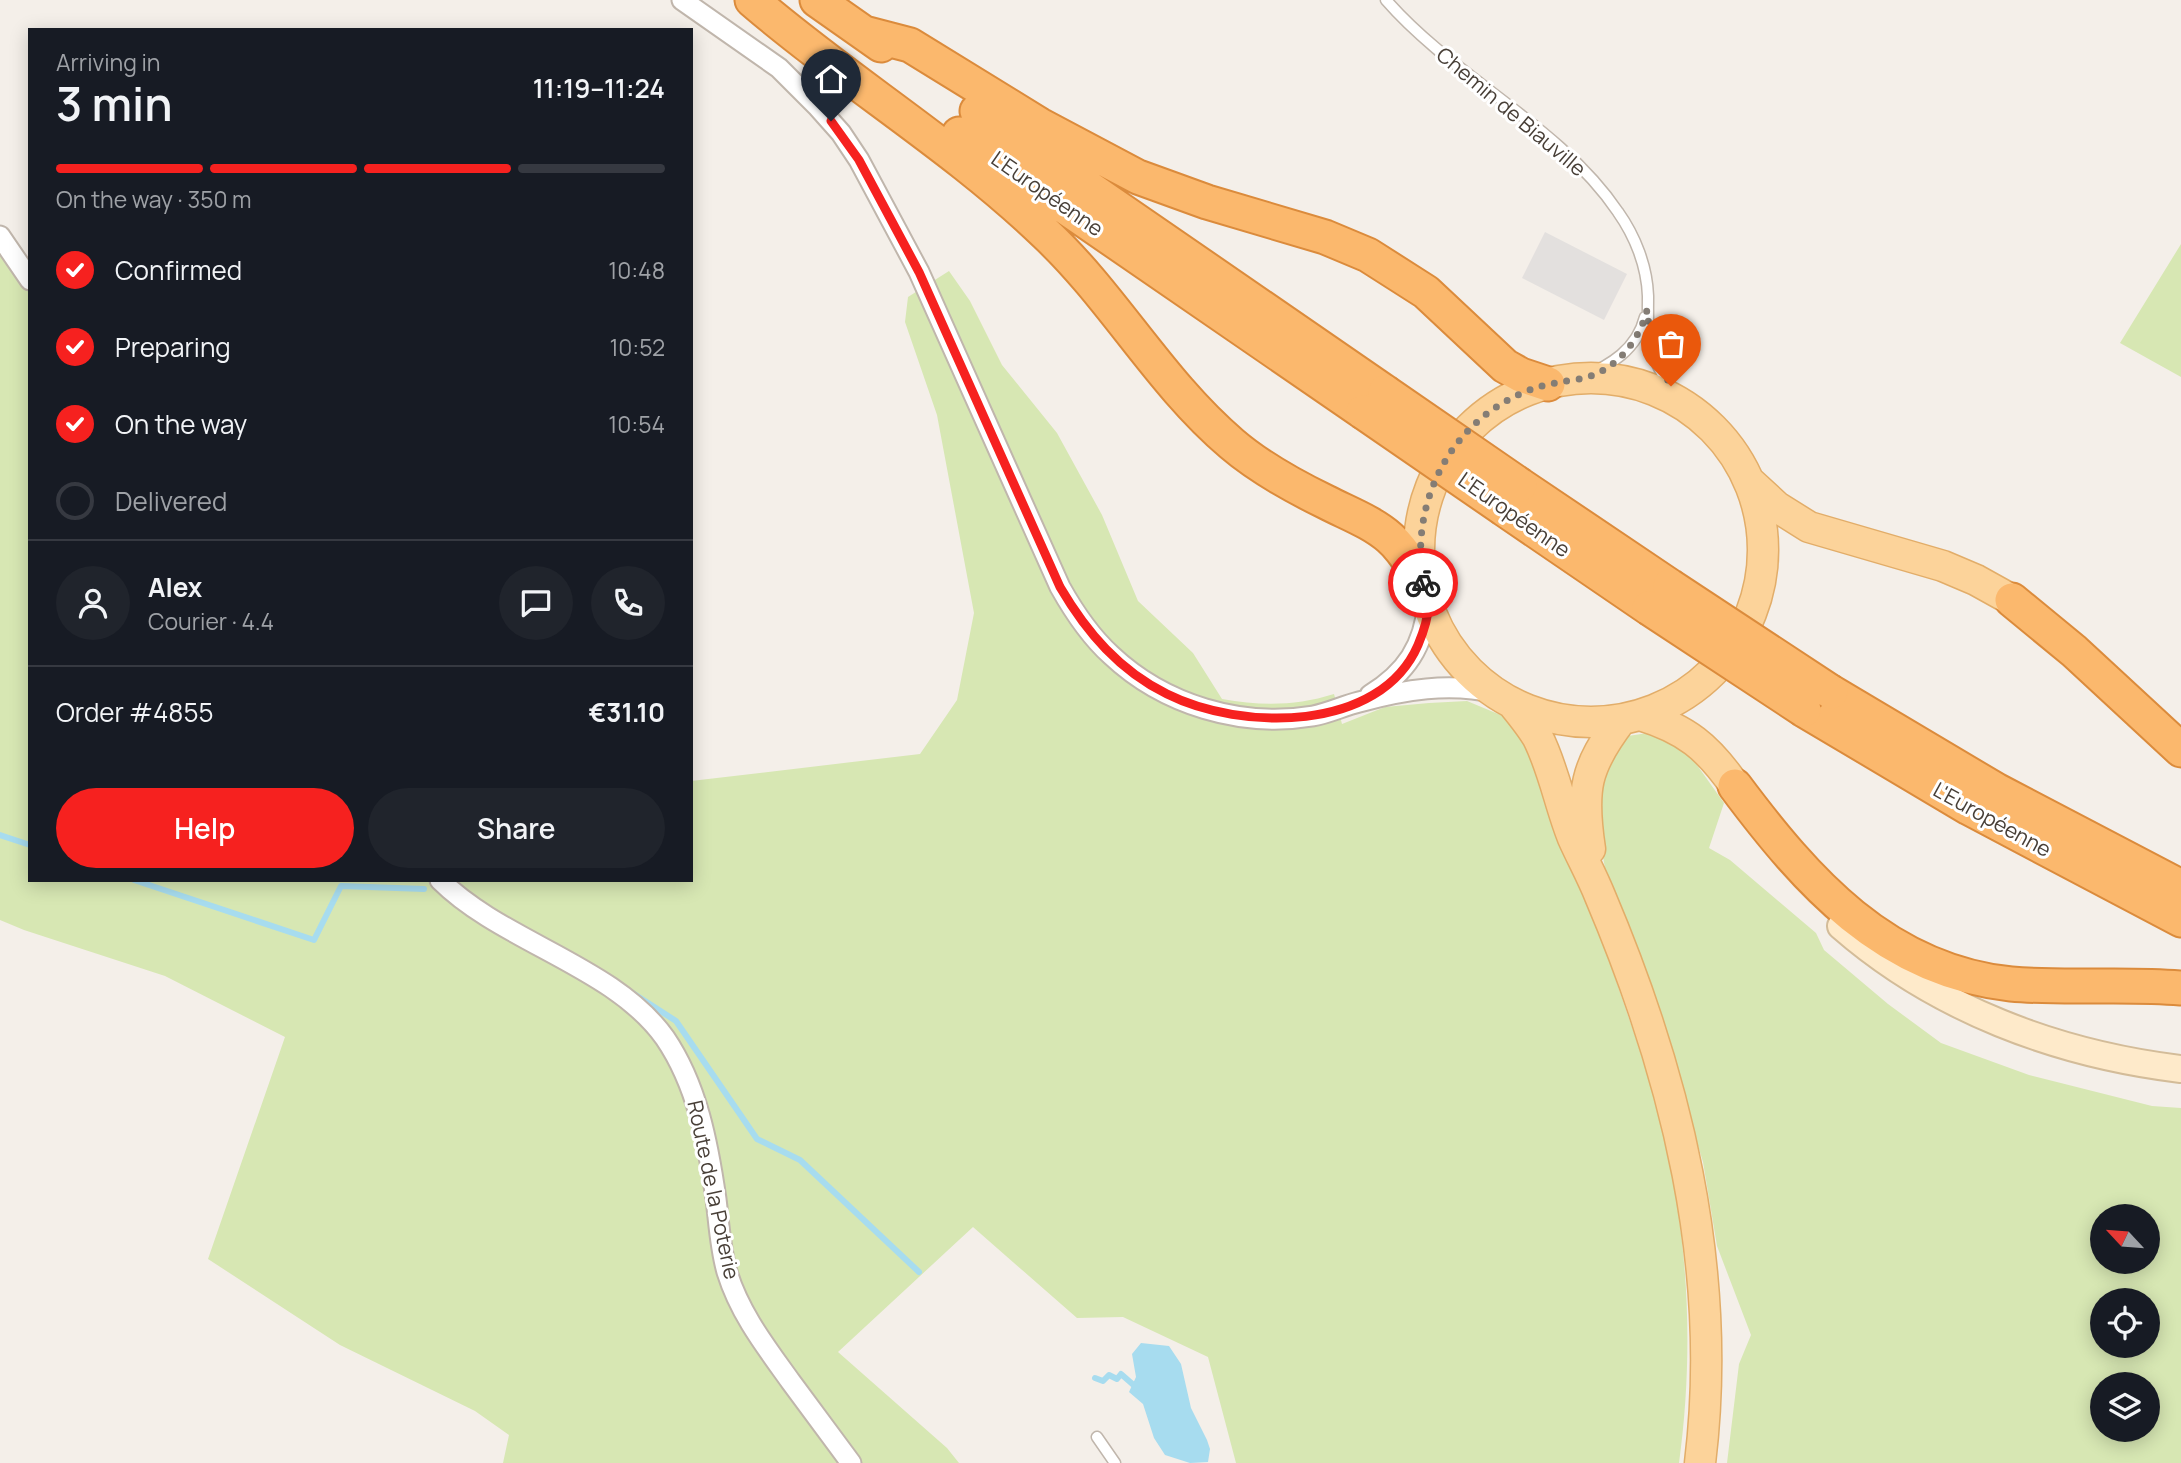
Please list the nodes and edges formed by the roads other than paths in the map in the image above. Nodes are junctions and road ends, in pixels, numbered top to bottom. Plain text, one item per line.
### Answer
1 (681, 0) edge
2 (752, 0) edge
3 (767, 0) edge
4 (817, 0) edge
5 (1386, 0) edge
6 (864, 33) junction
7 (0, 236) edge
8 (28, 277) edge
9 (1647, 310) junction
10 (1582, 378) junction
11 (1548, 384) junction
12 (1374, 402) junction
13 (1688, 408) junction
14 (1748, 479) junction
15 (1425, 592) junction
16 (2012, 600) junction
17 (1504, 698) junction
18 (1818, 701) junction
19 (1357, 702) junction
20 (1631, 717) junction
21 (2181, 732) edge
22 (2181, 750) edge
23 (1735, 786) junction
24 (443, 882) edge
25 (2181, 887) edge
26 (1601, 897) junction
27 (2181, 920) edge
28 (2181, 988) edge
29 (2181, 1069) edge
30 (1097, 1437) dead end
31 (851, 1463) edge
32 (1115, 1463) edge
33 (1700, 1463) edge

1 - 19 street
2 - 15 highway
3 - 12 highway, L'Européenne
4 - 6 highway, L'Européenne
5 - 9 lane, Chemin de Biauville
6 - 11 highway
6 - 12 highway, L'Européenne
7 - 8 street
9 - 10 lane, Chemin de Biauville
9 - 13 lane, Chemin de Biauville
10 - 11 main road
10 - 13 main road
11 - 15 main road
12 - 18 highway, L'Européenne, bridge
13 - 14 main road
14 - 16 main road
14 - 20 main road
15 - 17 main road
15 - 19 street
16 - 21 main road
16 - 22 highway
17 - 19 street
17 - 20 main road
17 - 26 main road
18 - 25 highway, L'Européenne
18 - 27 highway, L'Européenne
20 - 23 main road
20 - 26 main road
23 - 28 highway
23 - 29 main road
24 - 31 street, Route de la Poterie
26 - 33 main road
30 - 32 lane

